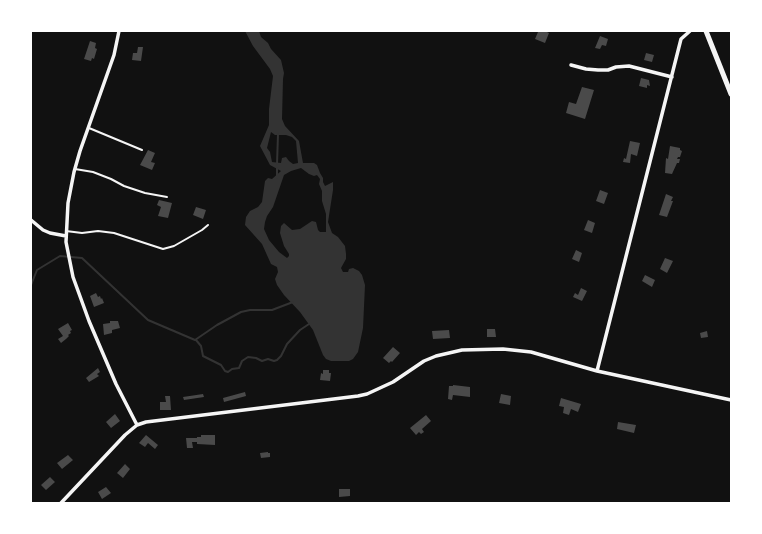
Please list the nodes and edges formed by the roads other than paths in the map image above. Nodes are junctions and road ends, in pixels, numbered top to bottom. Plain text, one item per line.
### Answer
1 (119, 31) edge
2 (690, 31) edge
3 (706, 31) edge
4 (571, 65) dead end
5 (672, 77) junction
6 (731, 94) edge
7 (89, 128) junction
8 (142, 150) dead end
9 (75, 169) junction
10 (167, 197) dead end
11 (31, 220) edge
12 (208, 225) dead end
13 (66, 234) junction
14 (597, 371) junction
15 (731, 400) edge
16 (137, 425) junction
17 (61, 503) edge

1 - 7 street
2 - 5 street
3 - 6 main road
4 - 5 street
5 - 14 street
7 - 8 lane
7 - 9 street
9 - 10 lane
9 - 13 street
11 - 13 street
12 - 13 lane
13 - 16 street
14 - 15 street
14 - 16 street
16 - 17 street

